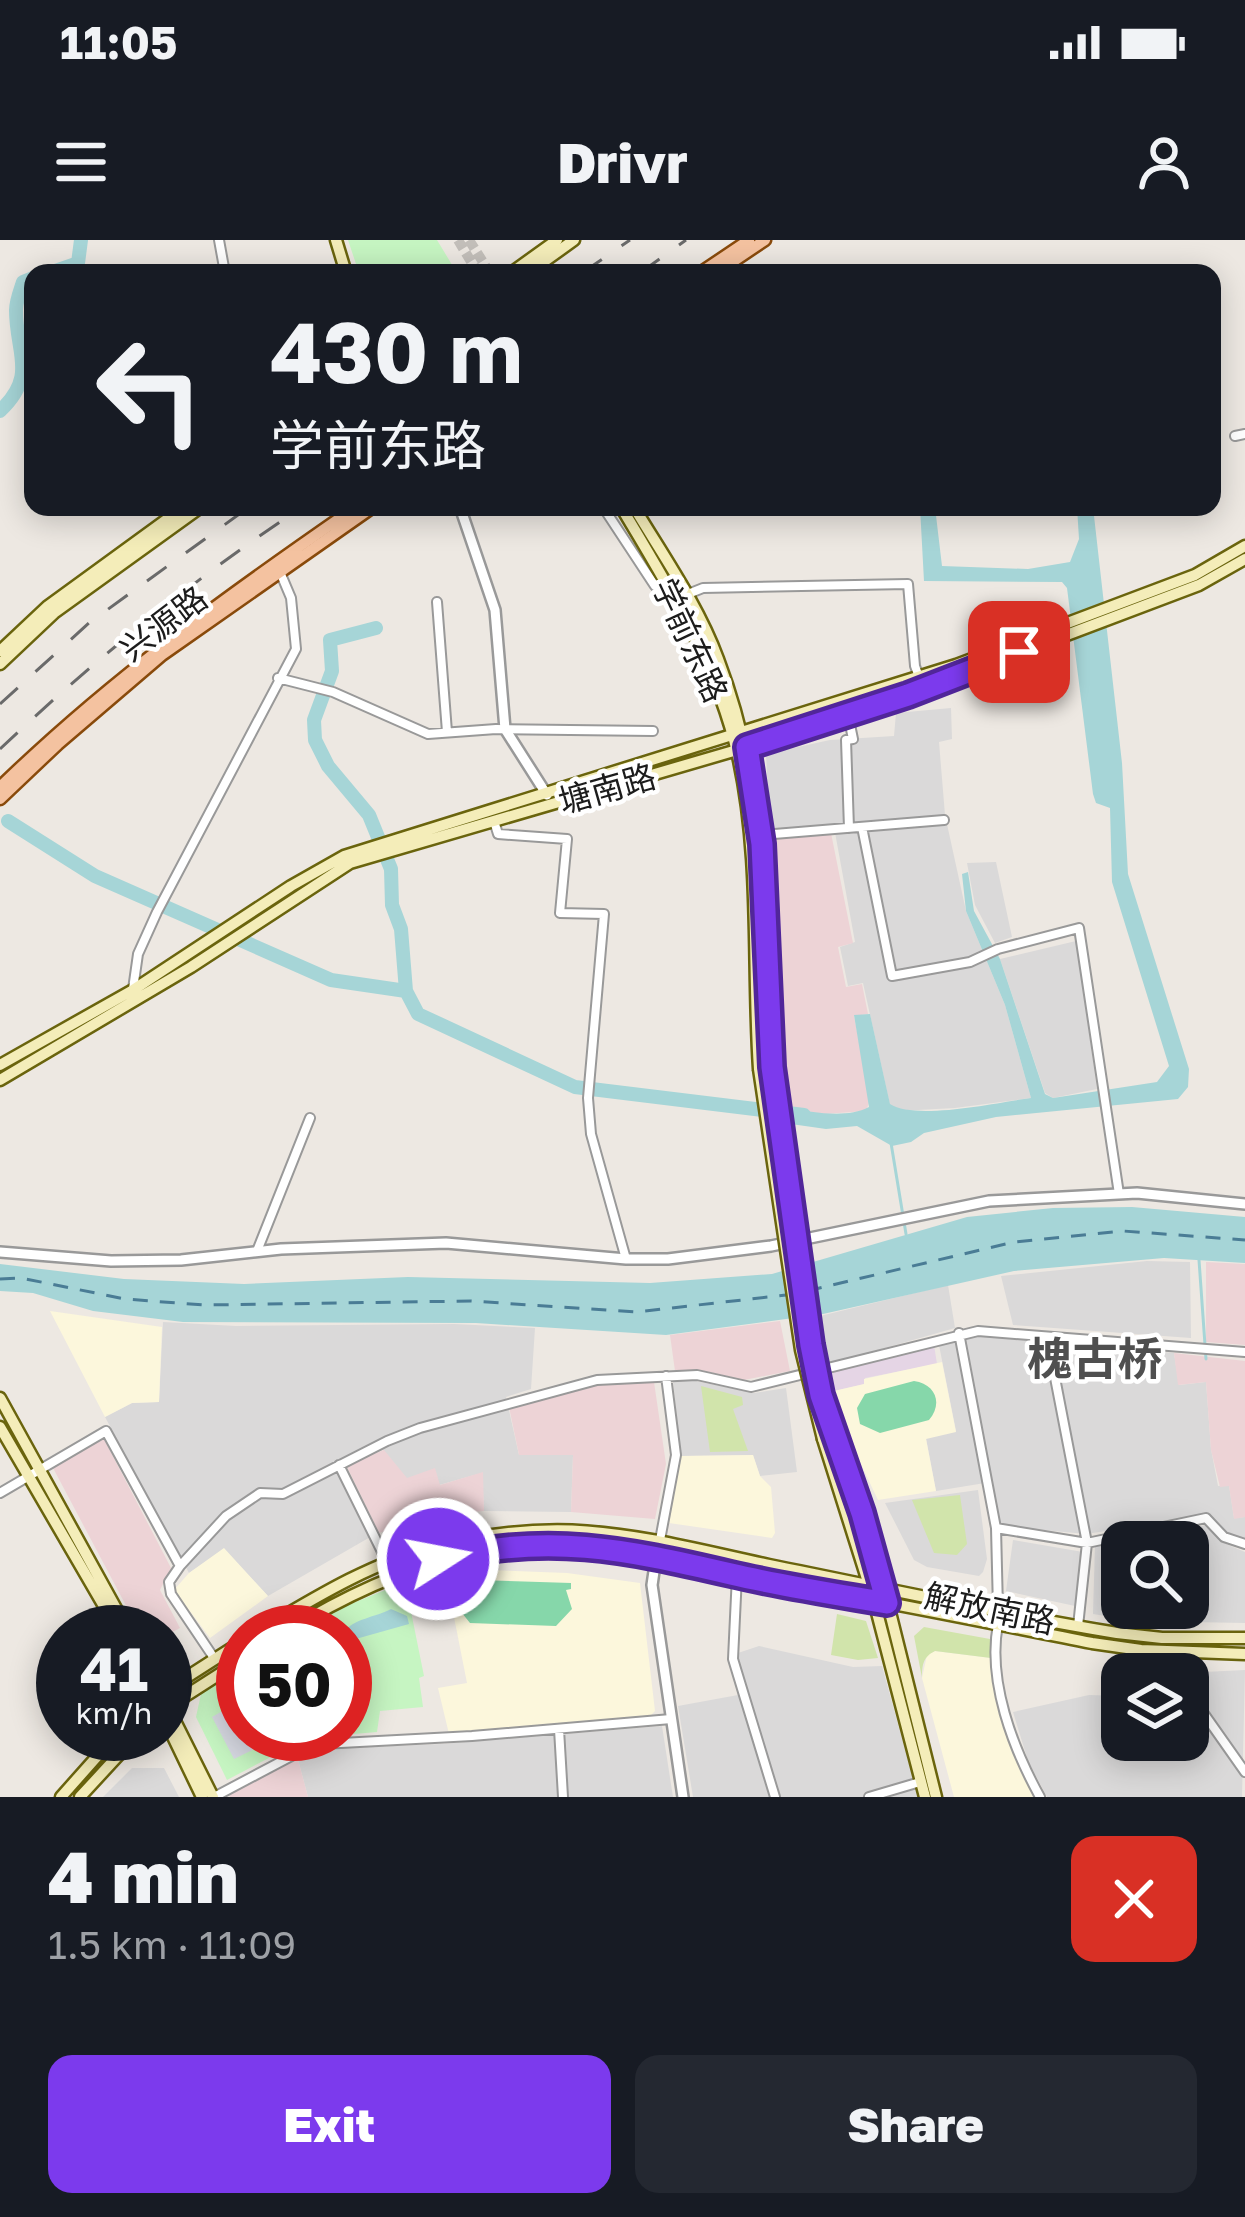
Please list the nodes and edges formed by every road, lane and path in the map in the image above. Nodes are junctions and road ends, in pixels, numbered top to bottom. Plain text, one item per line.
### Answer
1 (557, 240) edge
2 (574, 240) edge
3 (748, 240) edge
4 (765, 240) edge
5 (524, 264) edge
6 (541, 264) edge
7 (713, 264) edge
8 (729, 264) edge
9 (172, 516) edge
10 (189, 516) edge
11 (343, 516) edge
12 (360, 516) edge
13 (463, 516) edge
14 (609, 516) edge
15 (627, 516) edge
16 (640, 516) edge
17 (1245, 546) edge
18 (1245, 559) edge
19 (279, 571) junction
20 (670, 587) junction
21 (688, 594) junction
22 (437, 602) dead end
23 (0, 651) edge
24 (0, 664) edge
25 (957, 670) junction
26 (920, 677) junction
27 (278, 678) junction
28 (848, 715) junction
29 (506, 729) junction
30 (447, 731) junction
31 (653, 731) dead end
32 (742, 744) junction
33 (0, 787) edge
34 (545, 792) junction
35 (0, 800) edge
36 (552, 804) junction
37 (944, 820) dead end
38 (494, 821) junction
39 (862, 827) junction
40 (849, 828) junction
41 (761, 835) junction
42 (408, 840) junction
43 (134, 996) junction
44 (0, 1065) edge
45 (766, 1068) junction
46 (0, 1080) edge
47 (310, 1118) dead end
48 (1119, 1194) junction
49 (1245, 1204) edge
50 (257, 1251) junction
51 (0, 1252) edge
52 (626, 1259) junction
53 (959, 1333) junction
54 (1245, 1352) edge
55 (1051, 1357) dead end
56 (666, 1376) junction
57 (0, 1398) edge
58 (0, 1426) edge
59 (829, 1438) junction
60 (339, 1465) junction
61 (35, 1471) junction
62 (0, 1493) edge
63 (996, 1528) junction
64 (659, 1540) junction
65 (1087, 1543) junction
66 (1245, 1544) edge
67 (656, 1555) junction
68 (180, 1566) junction
69 (391, 1569) junction
70 (737, 1575) junction
71 (869, 1584) junction
72 (883, 1587) junction
73 (880, 1602) junction
74 (105, 1605) edge
75 (114, 1605) edge
76 (301, 1605) edge
77 (332, 1605) edge
78 (998, 1609) junction
79 (998, 1624) junction
80 (1078, 1626) junction
81 (1245, 1639) edge
82 (1176, 1652) joint
83 (1245, 1654) edge
84 (214, 1658) joint
85 (192, 1673) edge
86 (670, 1719) junction
87 (1209, 1721) edge
88 (559, 1729) junction
89 (192, 1758) edge
90 (92, 1761) edge
91 (113, 1761) edge
92 (187, 1761) edge
93 (1245, 1772) edge
94 (920, 1782) junction
95 (61, 1797) edge
96 (80, 1797) edge
97 (202, 1797) edge
98 (213, 1797) edge
99 (563, 1797) edge
100 (683, 1797) edge
101 (775, 1797) edge
102 (869, 1797) edge
103 (925, 1797) edge
104 (936, 1797) edge
105 (1040, 1797) edge

1 - 5 main road
2 - 6 main road
3 - 7 main road
4 - 8 main road
9 - 23 main road
10 - 24 main road
11 - 33 main road, 兴源路
12 - 19 main road, 兴源路
13 - 29 street
14 - 20 street
15 - 20 main road, 学前东路
16 - 21 main road, 学前东路
17 - 25 main road, 塘南路
18 - 25 main road, 塘南路
19 - 27 street
19 - 35 main road, 兴源路
20 - 32 main road, 学前东路
21 - 26 street
21 - 32 main road, 学前东路
22 - 30 street
25 - 26 main road, 塘南路
25 - 28 main road, 塘南路
26 - 32 main road, 塘南路
27 - 30 street
27 - 43 street
28 - 32 main road, 塘南路
28 - 40 street
29 - 30 street
29 - 31 street
29 - 34 street
32 - 34 main road, 塘南路
32 - 36 main road, 塘南路
32 - 41 main road, 学前东路
32 - 45 main road, 学前东路
34 - 36 street
34 - 42 main road, 塘南路
36 - 38 main road, 塘南路
37 - 39 street
38 - 42 main road, 塘南路
38 - 52 street
39 - 40 street
39 - 48 street
40 - 41 street
41 - 45 main road, 学前东路
42 - 43 main road, 塘南路
43 - 44 main road, 塘南路
43 - 46 main road, 塘南路
45 - 59 main road, bridge
47 - 50 street
48 - 49 street
48 - 52 street
50 - 51 street
50 - 52 street
53 - 54 street
53 - 56 street
53 - 63 street
55 - 65 street
56 - 60 street
56 - 64 street
57 - 61 main road
58 - 61 main road
59 - 71 main road
59 - 72 main road
60 - 68 street
60 - 69 street
61 - 62 street
61 - 68 street
61 - 74 main road
61 - 75 main road
63 - 65 street
63 - 78 street
64 - 67 street
64 - 69 main road, 解放南路
64 - 71 main road, 解放南路
65 - 66 street
65 - 80 street
67 - 69 main road, 解放南路
67 - 70 main road, 解放南路
67 - 86 street
68 - 84 street
69 - 76 main road, 解放南路
69 - 77 main road, 解放南路
70 - 73 main road, 解放南路
70 - 101 street
71 - 72 main road, 解放南路
71 - 73 main road
72 - 73 main road
72 - 78 main road, 解放南路
73 - 79 main road, 解放南路
73 - 94 main road
73 - 104 main road
78 - 80 main road, 解放南路
79 - 82 main road, 解放南路
79 - 105 street
80 - 81 main road, 解放南路
82 - 83 main road, 解放南路
84 - 85 main road
86 - 88 street
86 - 100 street
87 - 93 street
88 - 98 street
88 - 99 street
89 - 98 main road
90 - 95 main road
91 - 96 main road
92 - 97 main road
94 - 102 street
94 - 103 main road

